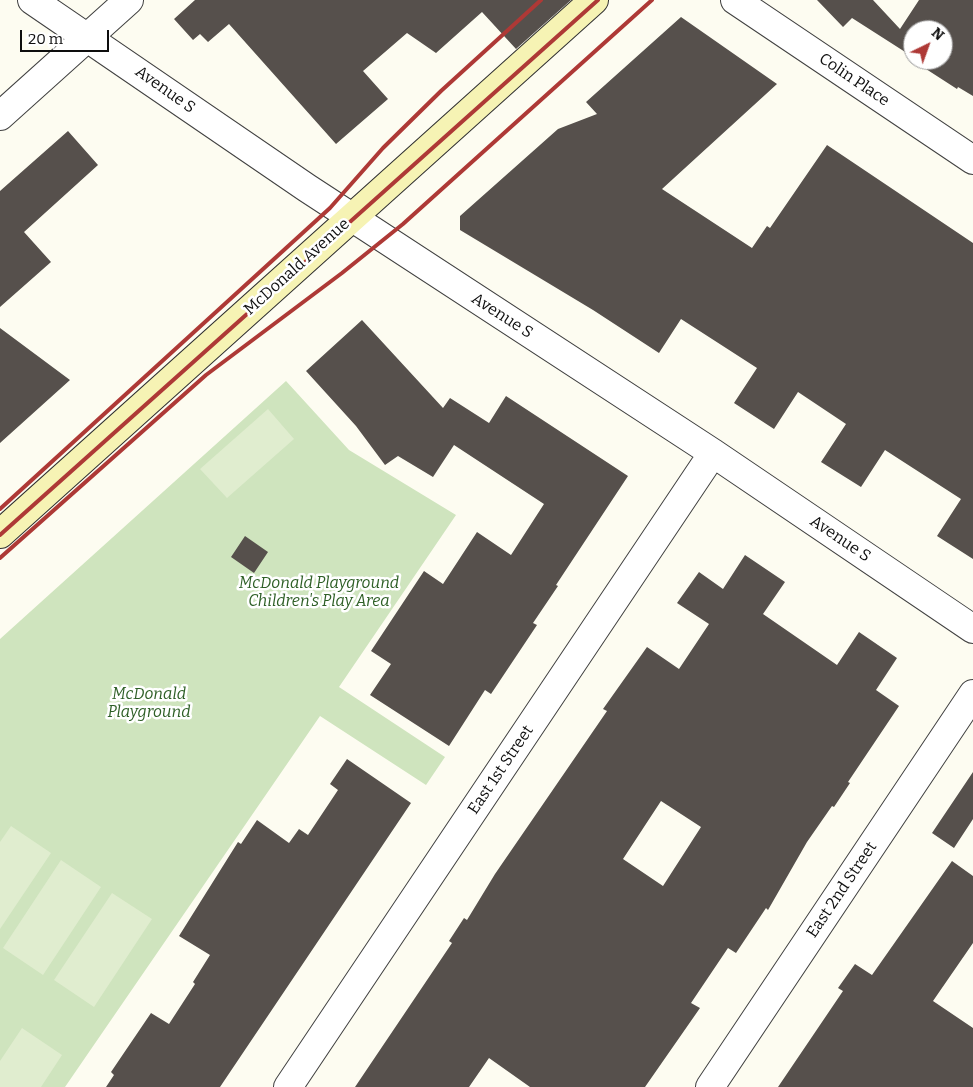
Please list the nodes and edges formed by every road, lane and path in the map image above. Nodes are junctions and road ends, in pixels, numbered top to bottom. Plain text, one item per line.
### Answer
1 (32, 0) edge
2 (129, 0) edge
3 (594, 0) edge
4 (735, 0) edge
5 (89, 37) junction
6 (0, 116) edge
7 (973, 160) edge
8 (352, 218) junction
9 (713, 454) junction
10 (0, 534) edge
11 (973, 629) edge
12 (973, 694) edge
13 (288, 1087) edge
14 (710, 1087) edge

1 - 5 street, Avenue S
2 - 5 street
3 - 8 main road, McDonald Avenue
4 - 7 street, Colin Place
5 - 6 street
5 - 8 street, Avenue S
8 - 9 street, Avenue S
8 - 10 main road, McDonald Avenue
9 - 11 street, Avenue S
9 - 13 street, East 1st Street
12 - 14 street, East 2nd Street

